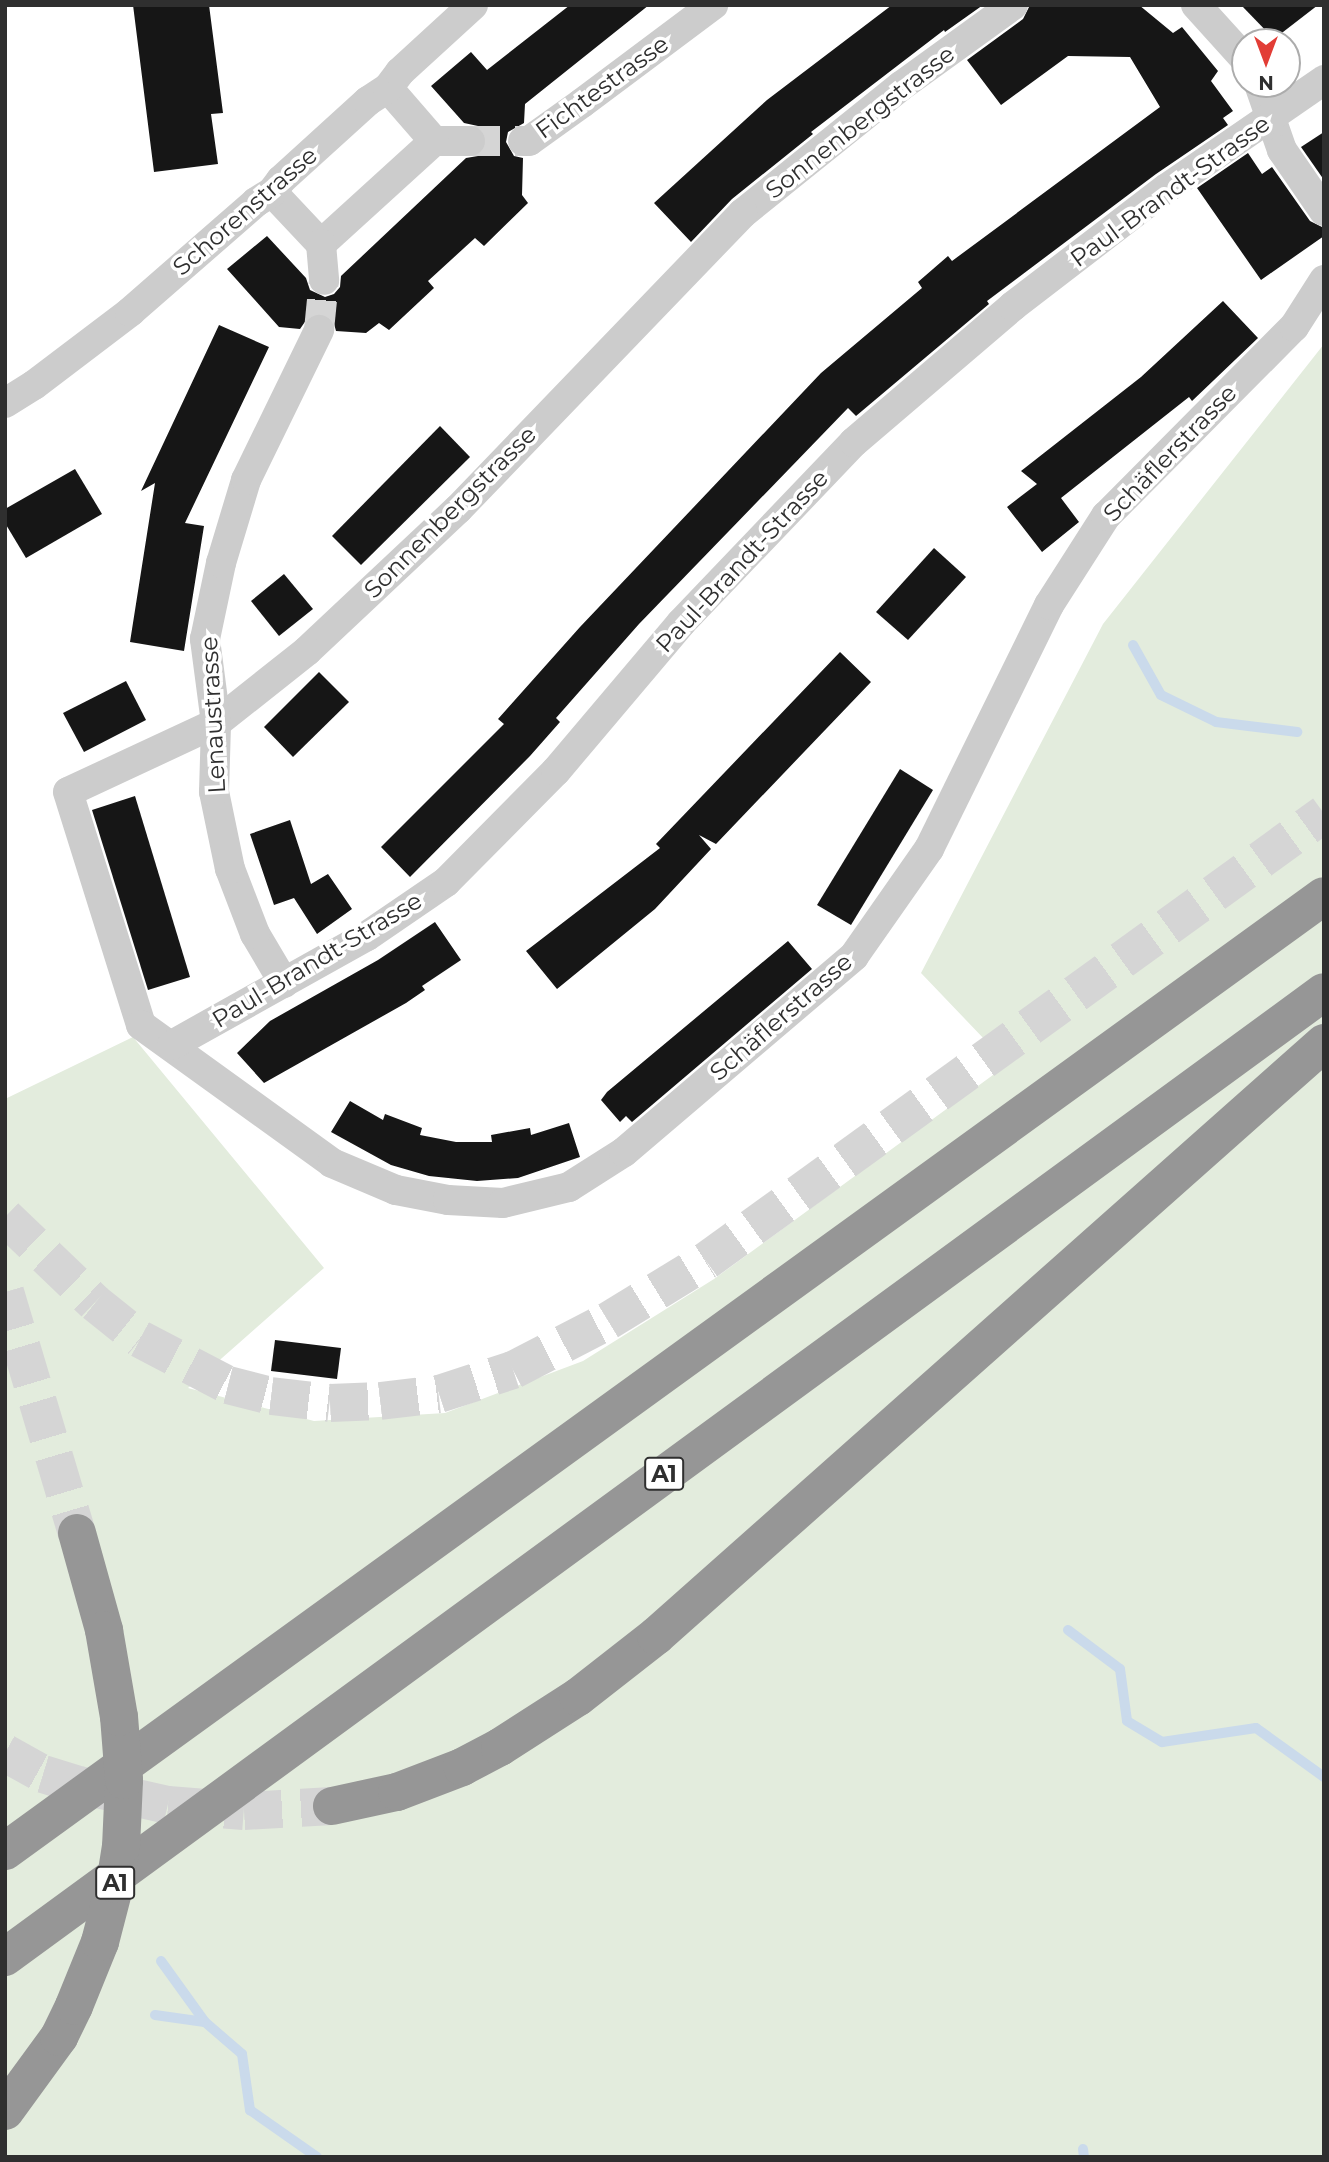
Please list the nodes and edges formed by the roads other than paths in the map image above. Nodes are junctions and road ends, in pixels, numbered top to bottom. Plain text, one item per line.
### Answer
1 (472, 5) edge
2 (713, 5) edge
3 (1013, 5) edge
4 (1196, 5) edge
5 (1231, 44) edge
6 (1324, 80) edge
7 (388, 88) junction
8 (1264, 98) edge
9 (1272, 118) junction
10 (434, 141) junction
11 (470, 141) tunnel mouth
12 (523, 141) tunnel mouth
13 (272, 192) junction
14 (1324, 211) edge
15 (321, 244) junction
16 (324, 279) tunnel mouth
17 (1324, 280) edge
18 (319, 330) tunnel mouth
19 (5, 402) edge
20 (216, 723) junction
21 (1324, 896) edge
22 (284, 983) junction
23 (1324, 992) edge
24 (1324, 1043) edge
25 (172, 1045) junction
26 (76, 1533) tunnel mouth
27 (332, 1806) tunnel mouth
28 (5, 1850) edge
29 (5, 1957) edge
30 (5, 2111) edge

1 - 7 street, Schorenstrasse
2 - 12 street, Fichtestrasse
3 - 20 street, Sonnenbergstrasse
4 - 5 street
6 - 9 street, Paul-Brandt-Strasse
7 - 10 street
7 - 13 street, Schorenstrasse
8 - 9 street
9 - 14 street
9 - 22 street, Paul-Brandt-Strasse
10 - 11 street
10 - 15 street
13 - 15 street
13 - 19 street, Schorenstrasse
15 - 16 street
17 - 25 street, Schäflerstrasse
18 - 20 street, Lenaustrasse
20 - 22 street, Lenaustrasse
20 - 25 street, Sonnenbergstrasse
21 - 28 highway
22 - 25 street, Paul-Brandt-Strasse
23 - 29 highway, A1
24 - 27 highway
26 - 30 highway, A1, bridge

